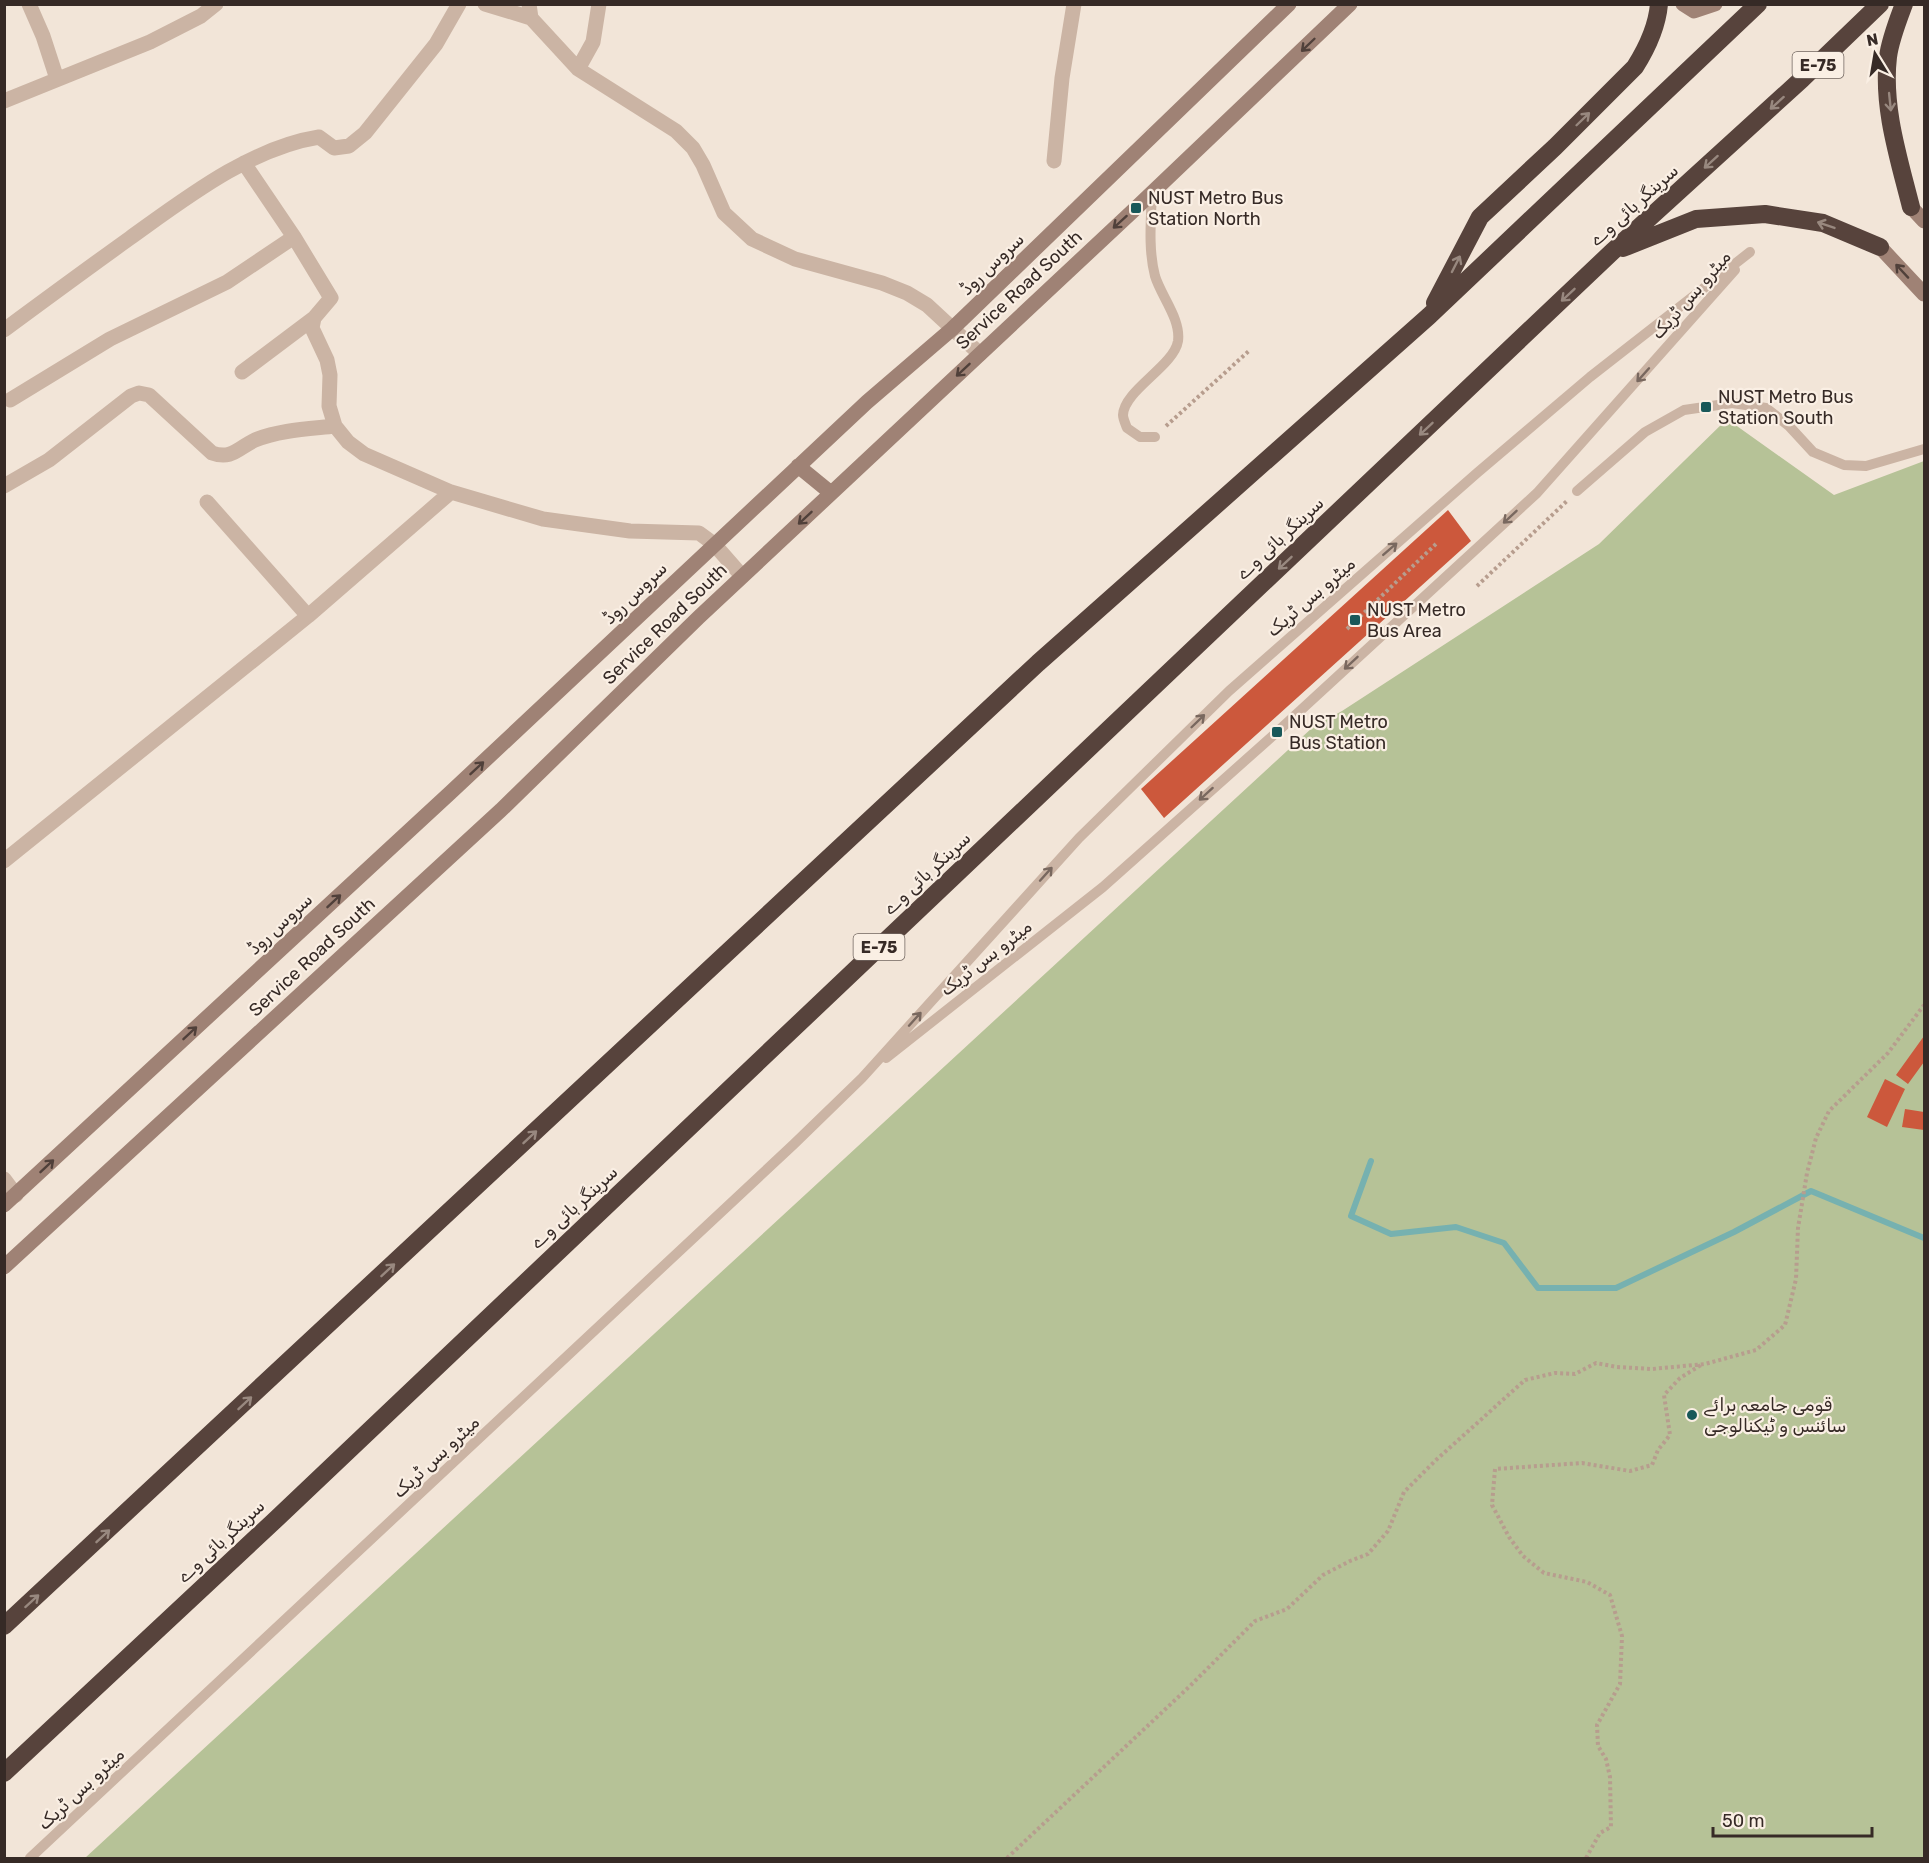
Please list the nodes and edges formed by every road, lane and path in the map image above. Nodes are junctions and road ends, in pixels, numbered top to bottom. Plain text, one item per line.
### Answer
1 (28, 4) edge
2 (216, 4) edge
3 (459, 4) edge
4 (485, 4) edge
5 (599, 4) edge
6 (1074, 4) edge
7 (1289, 4) edge
8 (1350, 4) edge
9 (1659, 4) edge
10 (1683, 4) edge
11 (1715, 4) edge
12 (1758, 4) edge
13 (1880, 4) edge
14 (1904, 4) edge
15 (530, 11) edge
16 (578, 69) junction
17 (57, 80) junction
18 (4, 101) edge
19 (1054, 161) dead end
20 (244, 163) junction
21 (1152, 192) junction
22 (1911, 207) joint
23 (1924, 221) edge
24 (294, 237) junction
25 (1880, 247) joint
26 (1613, 251) junction
27 (1924, 294) edge
28 (1429, 316) junction
29 (314, 318) junction
30 (952, 329) junction
31 (4, 330) edge
32 (1250, 350) dead end
33 (980, 354) junction
34 (242, 372) dead end
35 (10, 400) dead end
36 (335, 426) junction
37 (1155, 437) joint
38 (1924, 449) edge
39 (798, 466) junction
40 (4, 486) edge
41 (1577, 491) joint
42 (451, 492) junction
43 (831, 493) junction
44 (207, 502) dead end
45 (1437, 543) dead end
46 (714, 544) junction
47 (742, 576) junction
48 (1477, 586) dead end
49 (308, 616) junction
50 (1347, 629) dead end
51 (4, 861) edge
52 (1924, 1005) edge
53 (862, 1078) junction
54 (4, 1179) edge
55 (10, 1200) edge
56 (4, 1267) edge
57 (1705, 1364) junction
58 (4, 1626) edge
59 (4, 1773) edge
60 (30, 1858) edge
61 (1007, 1858) edge
62 (1586, 1858) edge

1 - 17 street
2 - 17 street
3 - 20 street
4 - 15 street
5 - 16 street
6 - 19 street
7 - 30 main road, سروس روڈ
8 -> 21 main road, Service Road South
28 -> 9 highway
10 - 11 main road
12 - 28 highway
13 -> 26 highway, سرینگر ہائی وے / E-75
14 -> 22 highway
15 - 16 street
16 - 30 street
17 - 18 street
20 - 24 street
20 - 31 street
21 -> 33 main road, Service Road South
21 - 37 lane
22 - 23 main road
24 - 29 street
24 - 35 street
25 -> 26 highway
27 -> 25 main road
26 -> 59 highway, سرینگر ہائی وے / E-75
58 -> 28 highway
29 - 34 street
29 - 36 street
30 - 33 street
30 - 39 main road, سروس روڈ
32 - 37 path
33 -> 43 main road, Service Road South
36 - 40 street
36 - 42 street
38 - 41 lane
39 - 43 main road
39 - 46 main road, سروس روڈ
41 - 48 path
42 - 46 street
42 - 49 street
43 -> 47 main road, Service Road South
44 - 49 street
45 - 50 path
46 - 47 street
55 -> 46 main road, سروس روڈ
47 - 56 main road, Service Road South
49 - 51 street
52 - 57 path
53 -> 53 lane, میٹرو بس ٹریک
53 - 60 lane, میٹرو بس ٹریک
54 - 55 street
57 - 61 path
57 - 62 path

